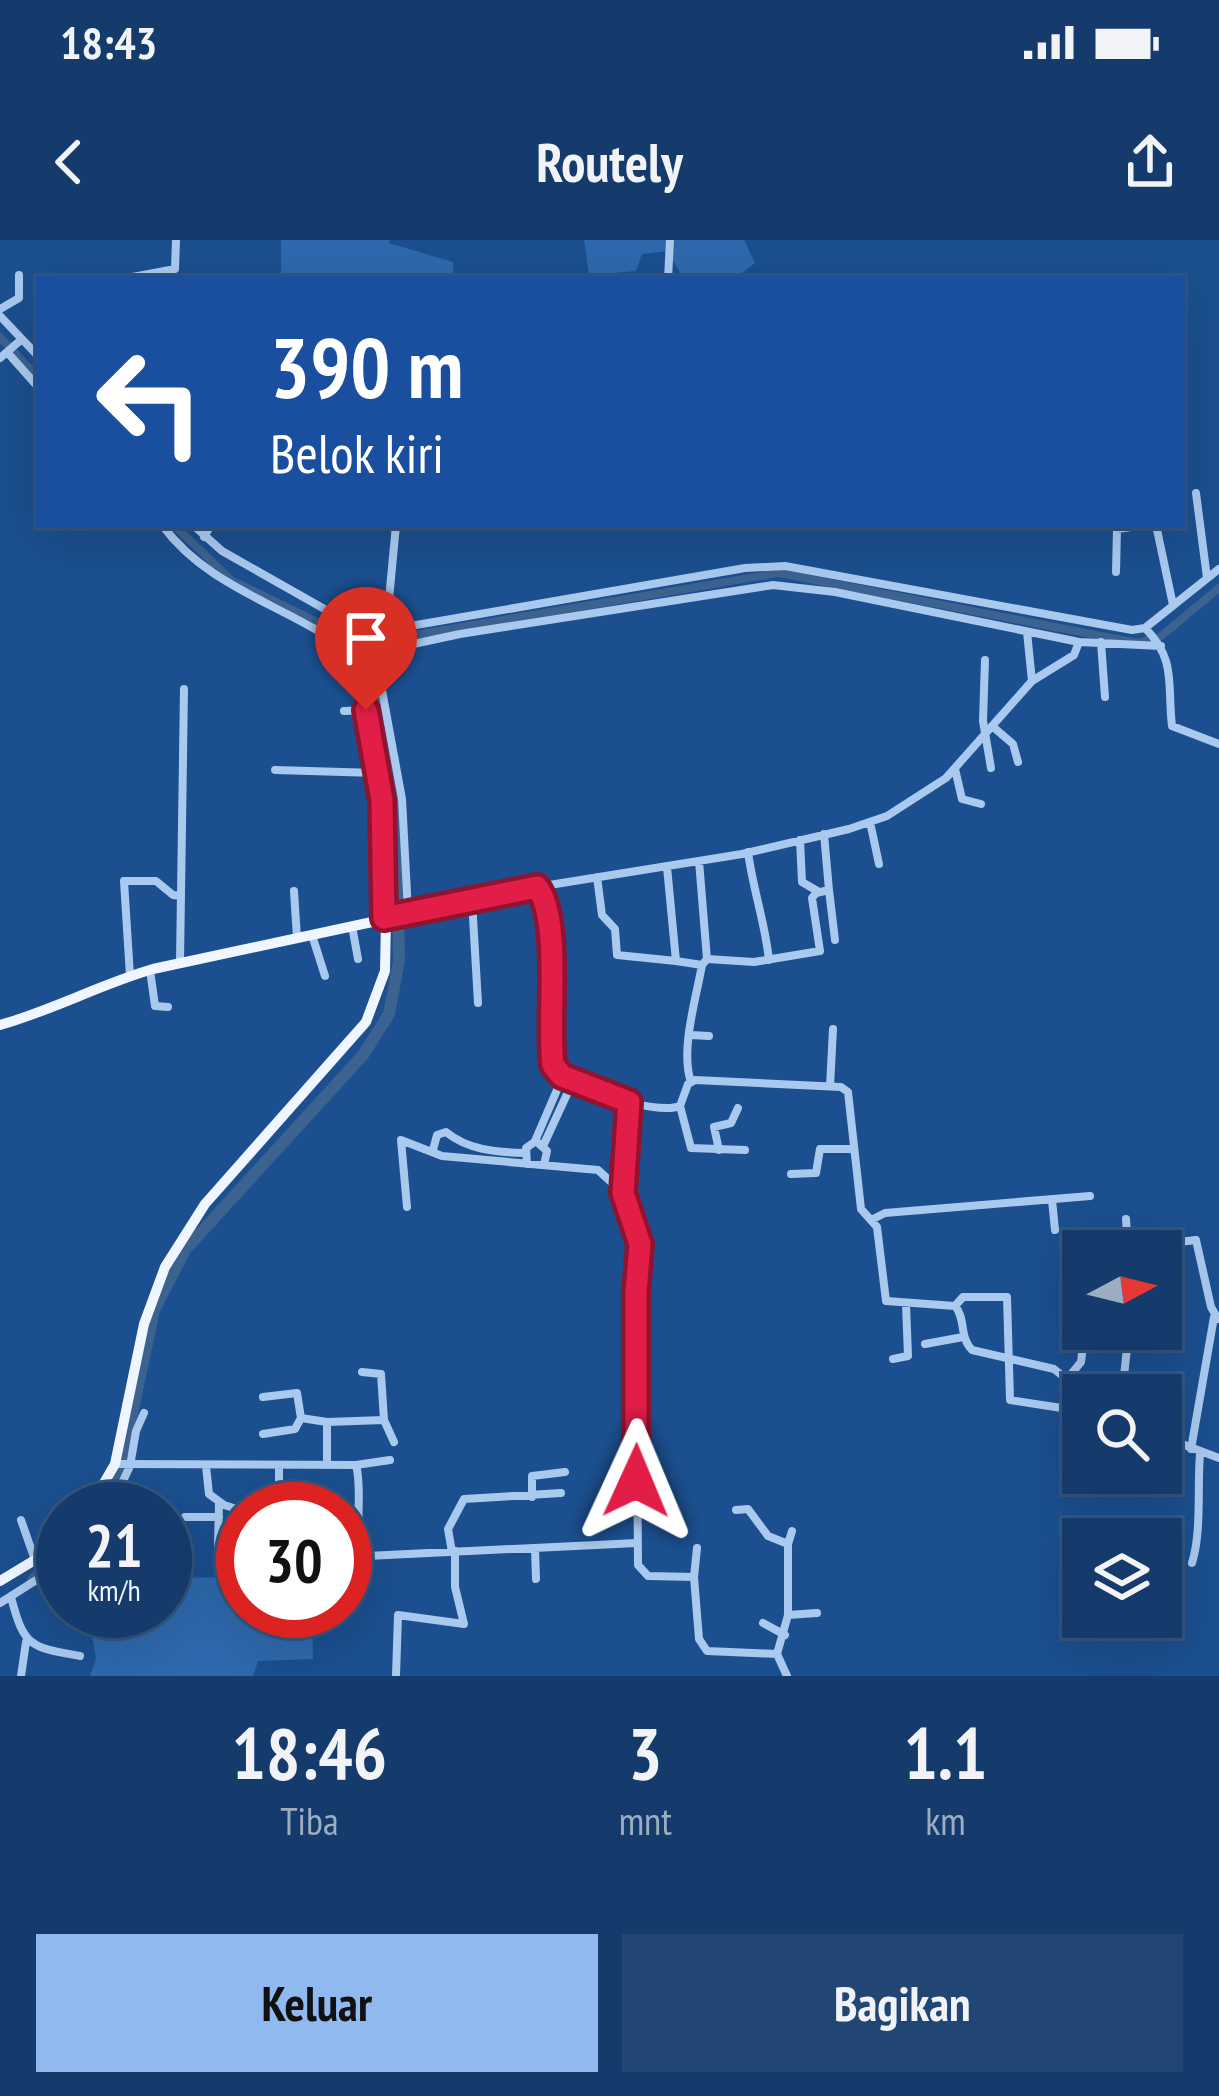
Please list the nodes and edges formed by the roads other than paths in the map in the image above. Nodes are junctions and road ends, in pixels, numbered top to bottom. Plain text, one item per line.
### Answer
1 (176, 240) edge
2 (670, 240) edge
3 (19, 275) dead end
4 (138, 276) edge
5 (668, 276) edge
6 (0, 313) edge
7 (20, 340) junction
8 (5, 353) edge
9 (36, 354) edge
10 (36, 385) edge
11 (1196, 493) dead end
12 (165, 528) edge
13 (197, 528) edge
14 (209, 528) edge
15 (395, 528) edge
16 (1124, 528) edge
17 (1157, 528) edge
18 (204, 536) junction
19 (1219, 569) edge
20 (1116, 572) dead end
21 (1208, 578) junction
22 (1173, 605) junction
23 (1146, 630) junction
24 (386, 631) junction
25 (1027, 632) junction
26 (1079, 642) junction
27 (1101, 642) junction
28 (1160, 644) junction
29 (373, 645) junction
30 (357, 658) junction
31 (985, 661) dead end
32 (1032, 681) junction
33 (184, 688) dead end
34 (1106, 697) dead end
35 (366, 710) junction
36 (344, 711) dead end
37 (990, 729) junction
38 (1219, 744) edge
39 (1018, 762) dead end
40 (955, 768) junction
41 (991, 768) dead end
42 (275, 770) dead end
43 (377, 773) junction
44 (981, 804) dead end
45 (870, 822) junction
46 (824, 834) junction
47 (800, 840) junction
48 (748, 852) junction
49 (699, 861) junction
50 (879, 864) dead end
51 (668, 867) junction
52 (597, 877) junction
53 (537, 887) junction
54 (294, 891) dead end
55 (824, 891) junction
56 (181, 896) junction
57 (472, 900) junction
58 (405, 913) junction
59 (386, 918) junction
60 (352, 926) junction
61 (312, 934) junction
62 (297, 938) junction
63 (835, 940) dead end
64 (358, 959) dead end
65 (769, 960) junction
66 (676, 961) junction
67 (705, 962) junction
68 (180, 964) junction
69 (150, 970) junction
70 (130, 976) junction
71 (325, 976) dead end
72 (478, 1004) dead end
73 (168, 1006) dead end
74 (0, 1025) edge
75 (833, 1028) dead end
76 (691, 1035) junction
77 (709, 1036) dead end
78 (562, 1076) junction
79 (574, 1079) junction
80 (691, 1082) junction
81 (830, 1087) junction
82 (629, 1102) junction
83 (680, 1106) junction
84 (738, 1108) dead end
85 (456, 1142) junction
86 (539, 1143) junction
87 (854, 1149) junction
88 (433, 1150) junction
89 (719, 1150) junction
90 (745, 1150) dead end
91 (453, 1155) junction
92 (526, 1158) junction
93 (544, 1165) junction
94 (791, 1174) dead end
95 (623, 1193) junction
96 (1090, 1196) dead end
97 (1052, 1200) junction
98 (406, 1207) dead end
99 (873, 1219) junction
100 (1126, 1219) dead end
101 (1055, 1230) dead end
102 (1127, 1230) edge
103 (1182, 1242) edge
104 (906, 1304) junction
105 (955, 1306) junction
106 (1217, 1318) edge
107 (963, 1337) junction
108 (925, 1344) dead end
109 (892, 1359) dead end
110 (1009, 1360) junction
111 (362, 1372) dead end
112 (1062, 1374) edge
113 (263, 1396) dead end
114 (1062, 1407) edge
115 (144, 1412) dead end
116 (301, 1418) junction
117 (384, 1420) junction
118 (327, 1422) junction
119 (263, 1434) dead end
120 (394, 1442) dead end
121 (1182, 1445) edge
122 (1196, 1451) junction
123 (1219, 1458) edge
124 (390, 1460) dead end
125 (122, 1465) junction
126 (356, 1465) junction
127 (206, 1466) junction
128 (327, 1466) junction
129 (279, 1467) junction
130 (565, 1472) dead end
131 (109, 1482) edge
132 (117, 1482) edge
133 (279, 1482) edge
134 (357, 1482) edge
135 (560, 1493) dead end
136 (532, 1496) junction
137 (216, 1499) edge
138 (736, 1510) dead end
139 (21, 1520) dead end
140 (792, 1531) dead end
141 (637, 1543) junction
142 (788, 1544) junction
143 (535, 1548) junction
144 (697, 1548) dead end
145 (454, 1551) junction
146 (372, 1554) edge
147 (35, 1560) joint
148 (1192, 1563) dead end
149 (694, 1577) junction
150 (536, 1579) dead end
151 (0, 1581) edge
152 (36, 1581) edge
153 (11, 1597) junction
154 (0, 1604) edge
155 (817, 1612) dead end
156 (788, 1616) junction
157 (763, 1623) dead end
158 (785, 1635) junction
159 (26, 1640) junction
160 (777, 1654) junction
161 (80, 1656) dead end
162 (21, 1676) edge
163 (396, 1676) edge
164 (787, 1676) edge

1 - 4 street
2 - 5 street
3 - 6 street
6 - 7 street
7 - 8 street
7 - 9 street
8 - 10 street
11 - 21 street
12 - 30 street
13 - 18 street
14 - 18 street
15 - 24 street
16 - 20 street
17 - 22 street
18 - 29 street
19 - 21 street
21 - 22 street
22 - 23 street
23 - 24 street
23 - 28 street
24 - 29 street
25 - 26 street
25 - 29 street
25 - 32 street
26 - 27 street
26 - 32 street
27 - 28 street
27 - 34 street
28 - 38 street
29 - 30 street
29 - 58 street
30 - 35 street
31 - 37 street
32 - 37 street
33 - 56 street
35 - 36 street
35 - 43 street
37 - 39 street
37 - 40 street
37 - 41 street
40 - 44 street
40 - 45 street
42 - 43 street
43 - 59 street
45 - 46 street
45 - 50 street
46 - 47 street
46 - 55 street
47 - 48 street
47 - 55 street
48 - 49 street
48 - 65 street
49 - 51 street
49 - 67 street
51 - 52 street
51 - 66 street
52 - 53 street
52 - 66 street
53 - 57 street
53 - 78 street
54 - 62 street
55 - 63 street
55 - 65 street
56 - 68 street
56 - 70 street
57 - 58 street
57 - 72 street
58 - 59 street
59 - 60 main road
59 - 125 main road
60 - 61 main road
60 - 64 street
61 - 62 main road
61 - 71 street
62 - 68 main road
65 - 67 street
66 - 67 street
67 - 76 street
68 - 69 main road
69 - 70 main road
69 - 73 street
70 - 74 main road
75 - 81 street
76 - 77 street
76 - 80 street
78 - 79 street
78 - 86 street
79 - 82 street
79 - 86 street
80 - 81 street
80 - 83 street
81 - 87 street
82 - 83 street
82 - 95 street
83 - 89 street
84 - 89 street
85 - 88 street
85 - 91 street
85 - 92 street
86 - 92 street
86 - 93 street
87 - 94 street
87 - 99 street
88 - 91 street
88 - 98 street
89 - 90 street
91 - 92 street
92 - 93 street
93 - 95 street
95 - 141 street
96 - 97 street
97 - 99 street
97 - 101 street
99 - 104 street
100 - 102 street
103 - 106 street
104 - 105 street
104 - 109 street
105 - 107 street
105 - 110 street
106 - 122 street
107 - 108 street
107 - 110 street
110 - 112 street
110 - 114 street
111 - 117 street
113 - 116 street
115 - 125 street
116 - 118 street
116 - 119 street
117 - 118 street
117 - 120 street
118 - 128 street
121 - 122 street
122 - 123 street
122 - 148 street
124 - 126 street
125 - 127 street
125 - 131 main road
125 - 132 street
126 - 128 street
126 - 134 street
127 - 129 street
127 - 137 street
128 - 129 street
129 - 133 street
130 - 136 street
135 - 136 street
136 - 145 street
138 - 142 street
139 - 147 street
140 - 142 street
141 - 143 street
141 - 149 street
142 - 156 street
143 - 145 street
143 - 150 street
144 - 149 street
145 - 146 street
145 - 163 street
147 - 151 main road
149 - 160 street
152 - 153 street
153 - 154 street
153 - 159 street
155 - 156 street
156 - 158 street
157 - 158 street
158 - 160 street
159 - 161 street
159 - 162 street
160 - 164 street

